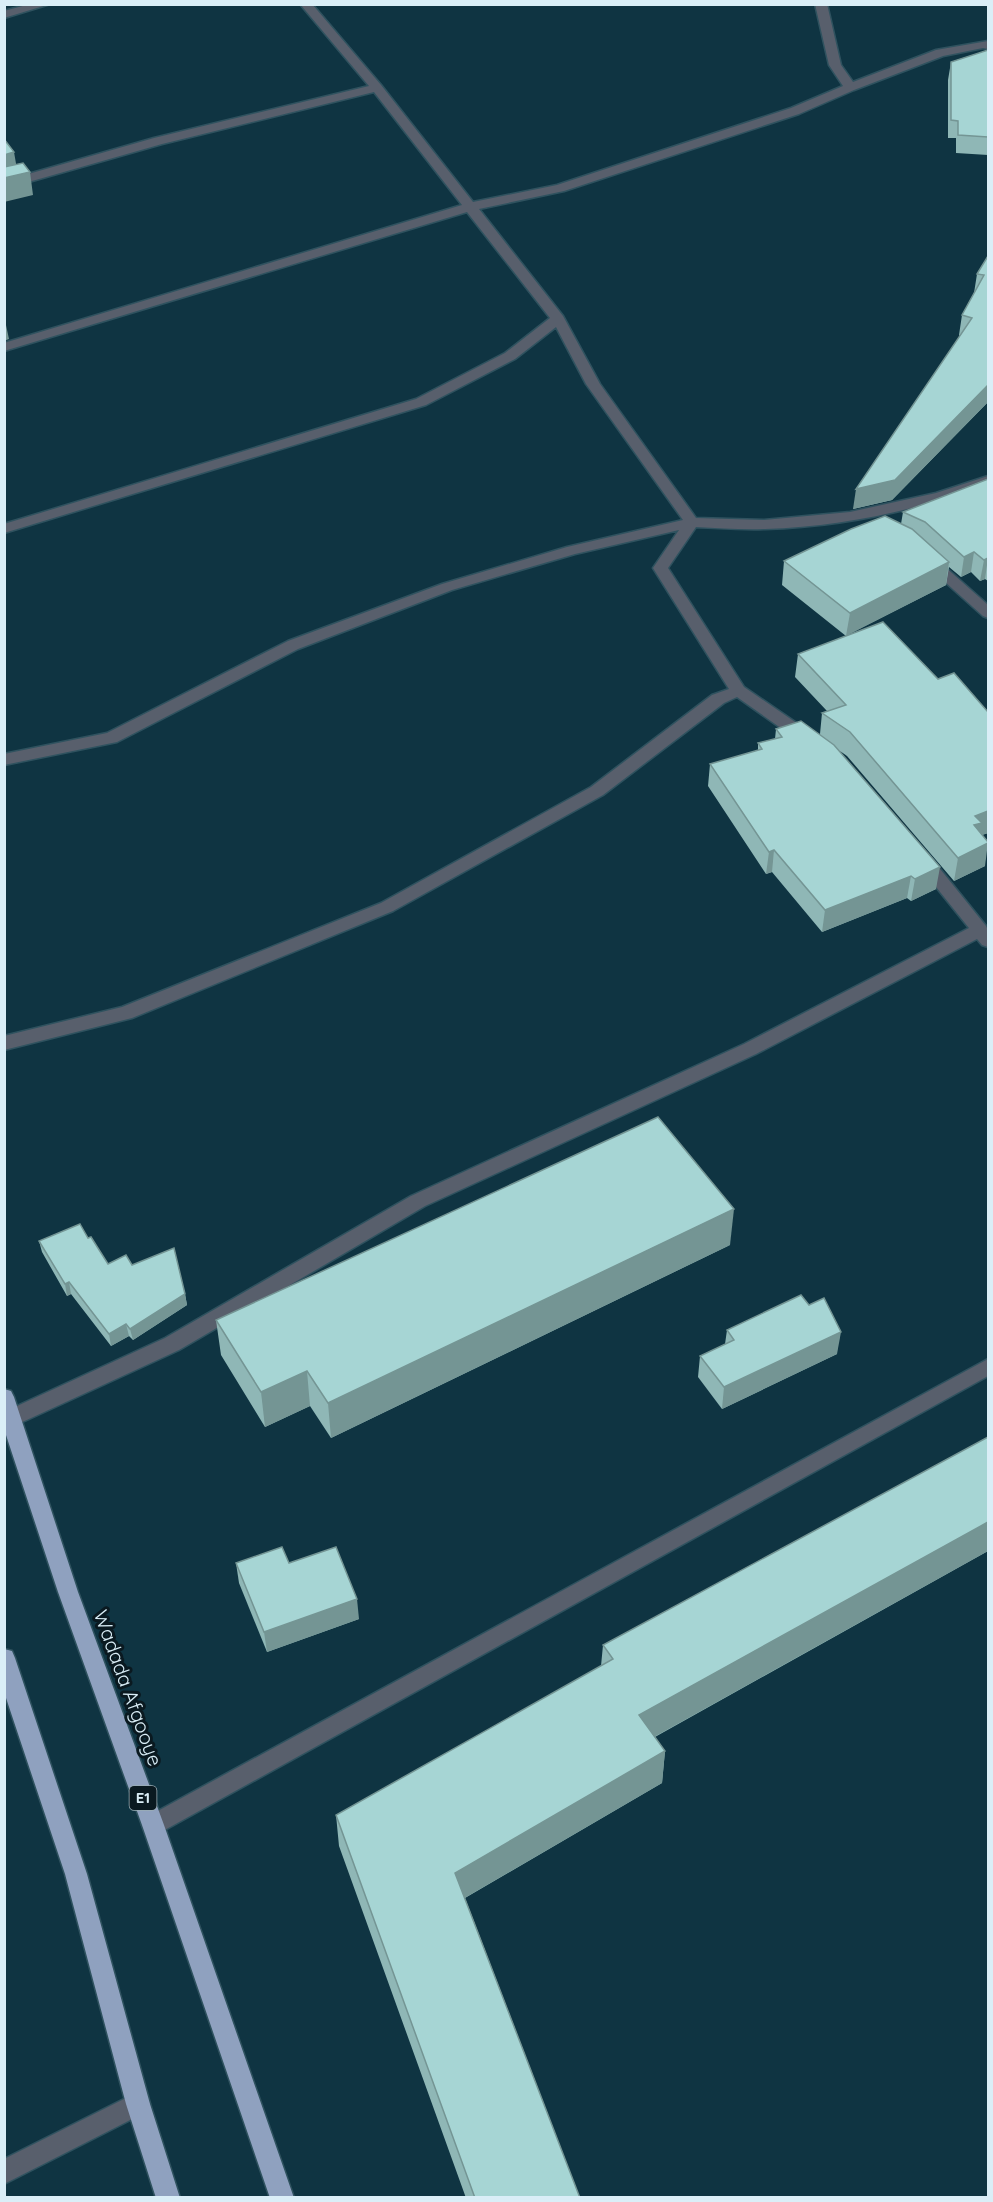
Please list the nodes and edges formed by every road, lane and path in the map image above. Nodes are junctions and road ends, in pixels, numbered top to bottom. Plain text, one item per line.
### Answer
1 (45, 4) edge
2 (305, 4) edge
3 (821, 4) edge
4 (4, 15) edge
5 (987, 44) edge
6 (850, 87) junction
7 (377, 88) junction
8 (4, 185) edge
9 (470, 207) junction
10 (558, 319) junction
11 (4, 346) edge
12 (988, 480) edge
13 (850, 517) junction
14 (692, 522) junction
15 (871, 527) edge
16 (4, 529) edge
17 (923, 554) edge
18 (988, 613) edge
19 (738, 691) junction
20 (821, 748) edge
21 (4, 760) edge
22 (914, 849) edge
23 (984, 935) edge
24 (4, 1043) edge
25 (988, 1367) edge
26 (8, 1408) edge
27 (4, 1658) edge
28 (153, 1825) junction
29 (138, 2104) junction
30 (4, 2172) edge
31 (168, 2198) edge
32 (282, 2198) edge

1 - 4 street
2 - 7 street
3 - 6 street
5 - 6 street
6 - 9 street
7 - 8 street
7 - 9 street
9 - 10 street
9 - 11 street
10 - 14 street
10 - 16 street
12 - 13 street
13 - 14 street
13 - 15 street
14 - 19 street
14 - 21 street
17 - 18 street
19 - 20 street
19 - 24 street
22 - 23 street
23 - 26 street
25 - 28 street
26 - 28 highway, Wadada Afgooye / E1
27 - 29 highway
28 - 32 highway, Wadada Afgooye / E1
29 - 30 street
29 - 31 highway

